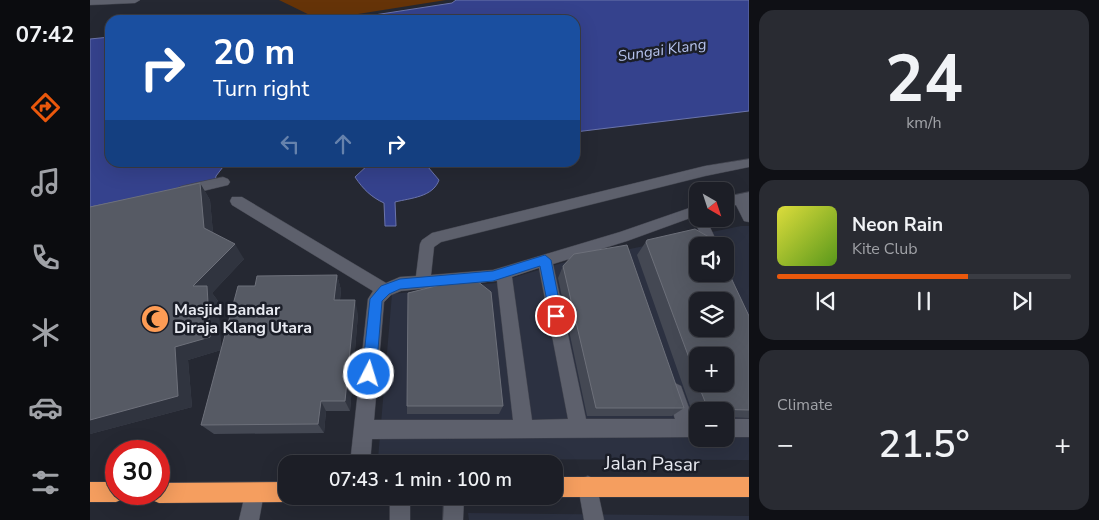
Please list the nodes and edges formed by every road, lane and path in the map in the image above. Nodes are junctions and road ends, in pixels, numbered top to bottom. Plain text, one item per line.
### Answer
1 (135, 0) edge
2 (90, 2) edge
3 (749, 163) edge
4 (223, 182) dead end
5 (166, 194) edge
6 (738, 199) edge
7 (237, 201) dead end
8 (689, 216) edge
9 (749, 217) edge
10 (622, 237) junction
11 (628, 255) edge
12 (545, 260) junction
13 (504, 272) junction
14 (423, 282) junction
15 (385, 290) junction
16 (668, 373) edge
17 (689, 421) edge
18 (579, 428) junction
19 (689, 428) edge
20 (734, 428) edge
21 (749, 428) edge
22 (524, 429) junction
23 (364, 430) junction
24 (361, 455) edge
25 (588, 486) junction
26 (563, 487) edge
27 (749, 487) edge
28 (90, 492) edge
29 (105, 492) edge
30 (254, 492) junction
31 (278, 492) edge
32 (170, 493) edge
33 (400, 505) edge
34 (454, 505) edge
35 (249, 520) edge
36 (400, 520) edge
37 (453, 520) edge
38 (594, 520) edge

1 - 2 street
3 - 14 street
4 - 5 street
6 - 9 street
7 - 15 street
8 - 10 street
10 - 11 street
10 - 12 street
12 - 13 street
12 - 18 street
13 - 14 street
13 - 22 street
14 - 15 street
15 - 23 street
16 - 17 street
18 - 19 street
18 - 22 street
20 - 21 street
22 - 23 street
23 - 24 street
25 - 26 highway, Jalan Pasar
25 - 27 highway, Jalan Pasar
25 - 38 street
28 - 29 highway
30 - 31 highway
30 - 32 highway
30 - 35 street
33 - 36 street
34 - 37 street

